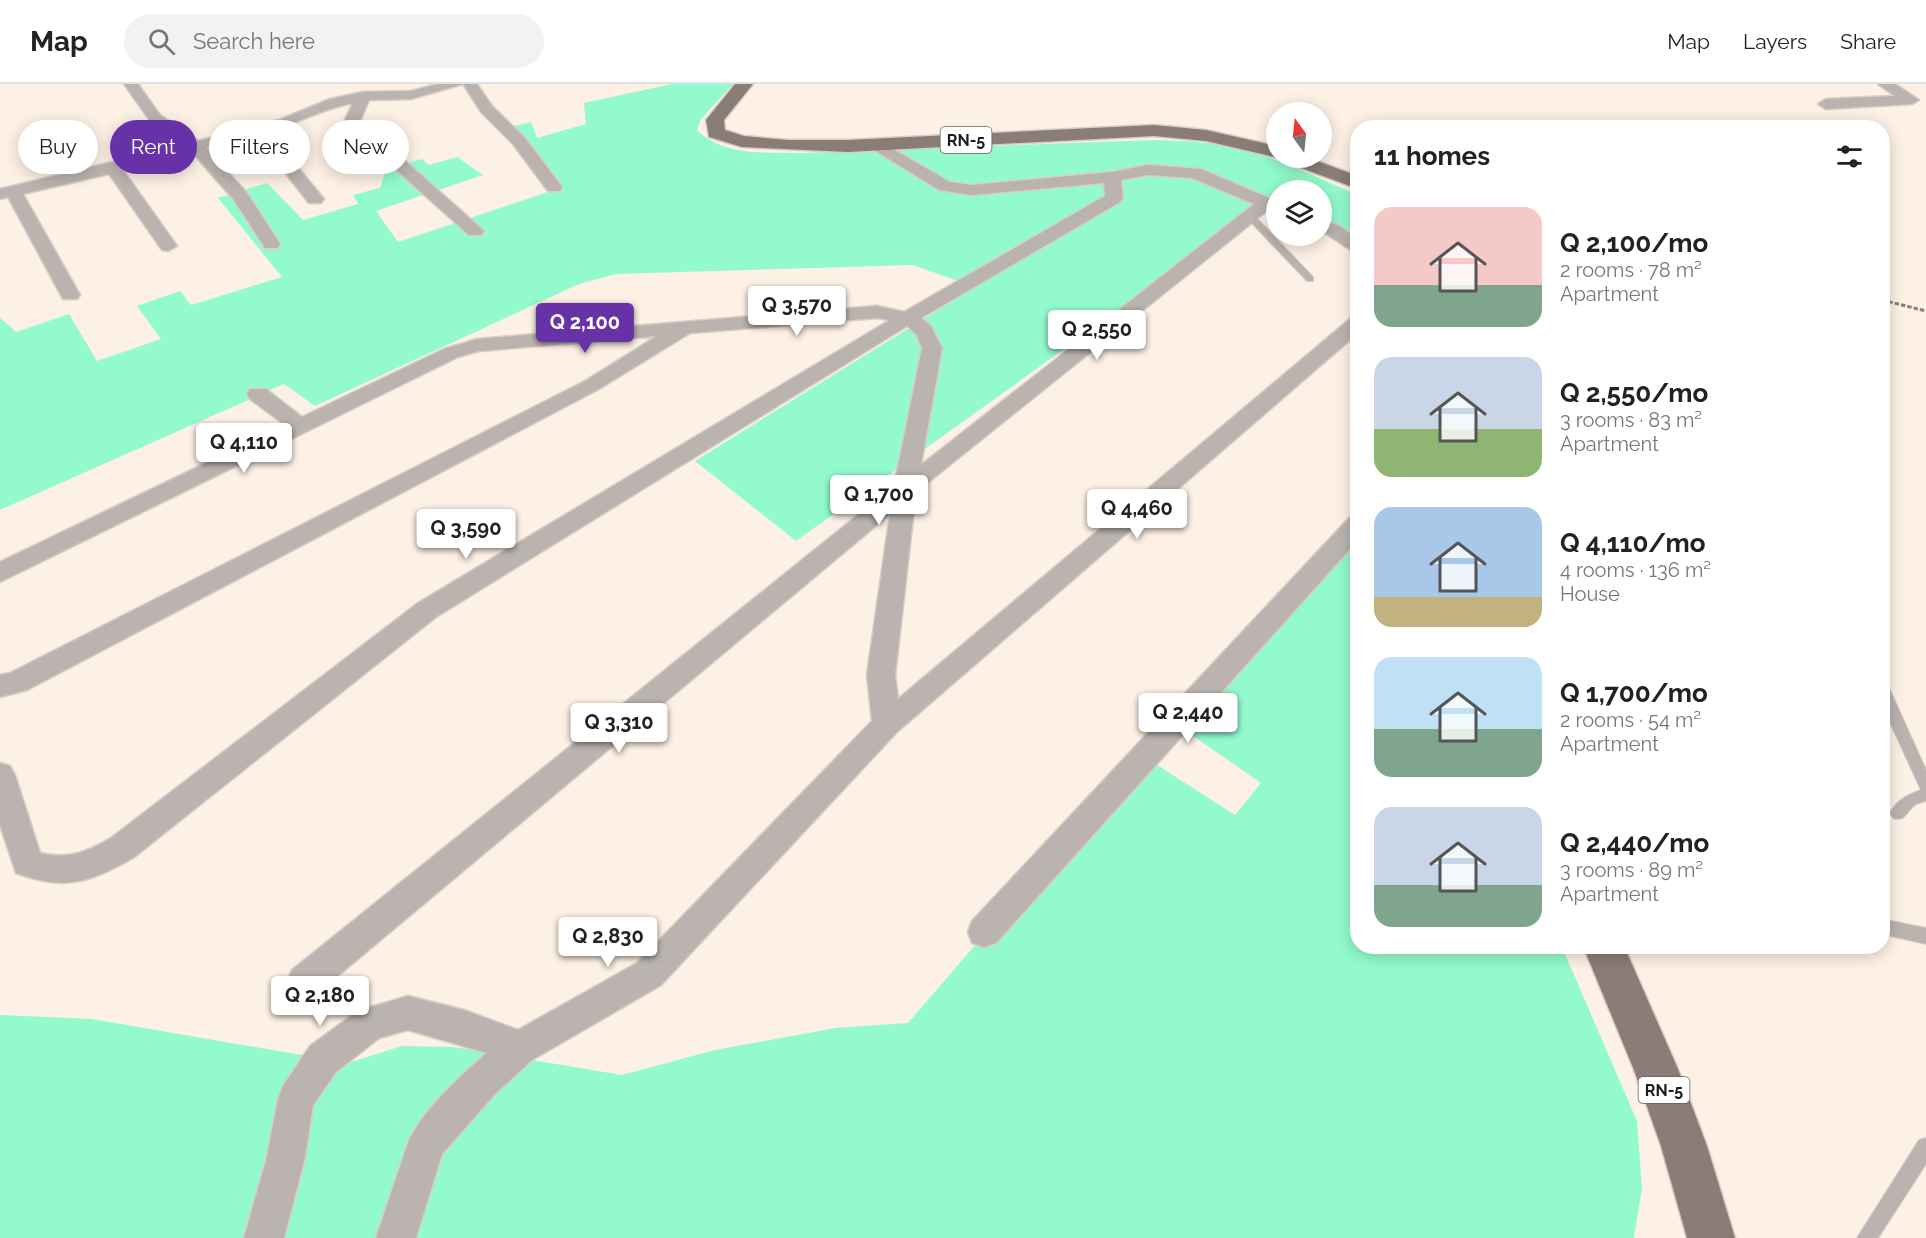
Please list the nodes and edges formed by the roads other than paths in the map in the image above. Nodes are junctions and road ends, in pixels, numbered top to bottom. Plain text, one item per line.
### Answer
1 (131, 84) edge
2 (456, 84) edge
3 (470, 84) edge
4 (744, 84) edge
5 (1885, 84) edge
6 (363, 96) junction
7 (1826, 104) dead end
8 (158, 120) edge
9 (291, 120) edge
10 (877, 145) junction
11 (197, 148) edge
12 (1266, 149) edge
13 (1318, 168) edge
14 (110, 169) edge
15 (117, 174) edge
16 (295, 174) edge
17 (1112, 177) junction
18 (1350, 180) edge
19 (555, 187) dead end
20 (4, 193) edge
21 (315, 199) dead end
22 (1266, 203) edge
23 (1266, 207) edge
24 (1249, 215) junction
25 (1332, 229) edge
26 (475, 231) dead end
27 (1350, 243) edge
28 (271, 244) dead end
29 (168, 246) dead end
30 (1310, 279) dead end
31 (70, 295) dead end
32 (907, 318) junction
33 (689, 326) junction
34 (1350, 329) edge
35 (258, 394) dead end
36 (299, 425) junction
37 (905, 489) junction
38 (1350, 533) edge
39 (0, 573) edge
40 (0, 686) edge
41 (1890, 706) edge
42 (886, 723) junction
43 (0, 775) edge
44 (1926, 786) edge
45 (1926, 795) edge
46 (1898, 813) dead end
47 (1890, 928) edge
48 (984, 932) dead end
49 (1926, 936) edge
50 (1606, 954) edge
51 (304, 982) dead end
52 (520, 1048) junction
53 (1926, 1147) edge
54 (264, 1238) edge
55 (396, 1238) edge
56 (1711, 1238) edge
57 (1867, 1238) edge

1 - 8 street
2 - 6 street
3 - 19 street
4 - 10 main road, RN-5
5 - 7 street
6 - 9 street
6 - 26 street
10 - 12 main road, RN-5
10 - 17 street
11 - 28 street
13 - 18 main road
14 - 20 street
15 - 29 street
16 - 21 street
17 - 22 street
17 - 32 street
20 - 31 street
23 - 24 street
24 - 30 lane
24 - 37 street
25 - 27 street
32 - 33 street
32 - 37 street
32 - 43 street
33 - 36 street
33 - 40 street
34 - 42 street
35 - 36 street
36 - 39 street
37 - 42 street
37 - 51 street
38 - 48 street
41 - 44 lane
42 - 52 street
45 - 46 lane
47 - 49 lane
50 - 56 main road, RN-5
52 - 54 street
52 - 55 street
53 - 57 lane

